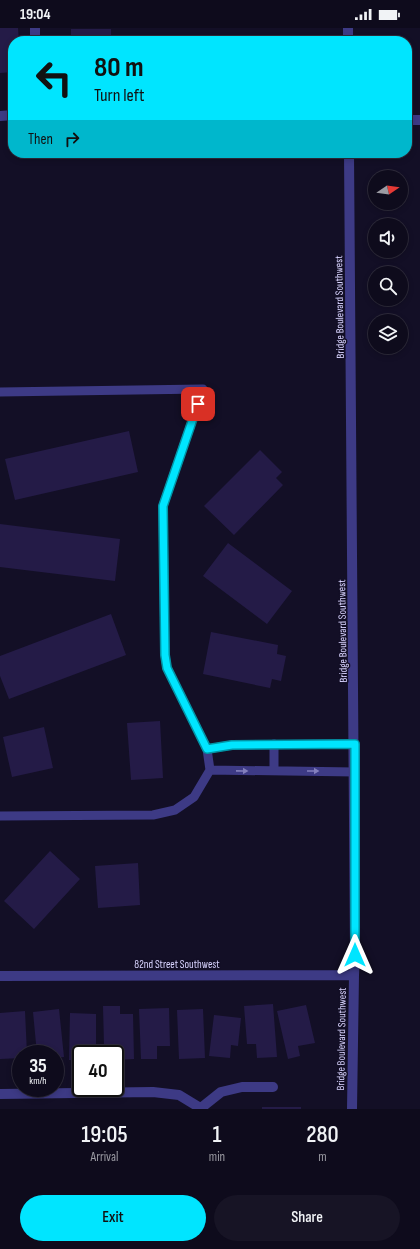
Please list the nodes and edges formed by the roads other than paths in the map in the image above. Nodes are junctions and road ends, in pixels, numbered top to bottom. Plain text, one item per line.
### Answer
1 (349, 158) edge
2 (0, 392) edge
3 (274, 744) junction
4 (355, 744) junction
5 (207, 749) junction
6 (210, 770) junction
7 (274, 771) junction
8 (355, 772) junction
9 (0, 816) edge
10 (354, 975) junction
11 (0, 976) edge
12 (273, 1086) dead end
13 (0, 1094) edge
14 (202, 1108) edge
15 (352, 1109) edge

1 - 4 street, Bridge Boulevard Southwest
2 - 5 lane
3 - 4 lane
3 - 5 lane
3 - 7 lane
4 - 8 street, Bridge Boulevard Southwest
5 - 6 lane
6 -> 7 lane
6 - 9 lane
7 -> 8 lane
8 - 10 street, Bridge Boulevard Southwest
10 - 11 street, 82nd Street Southwest
10 - 15 street, Bridge Boulevard Southwest
12 - 14 street
13 - 14 street

